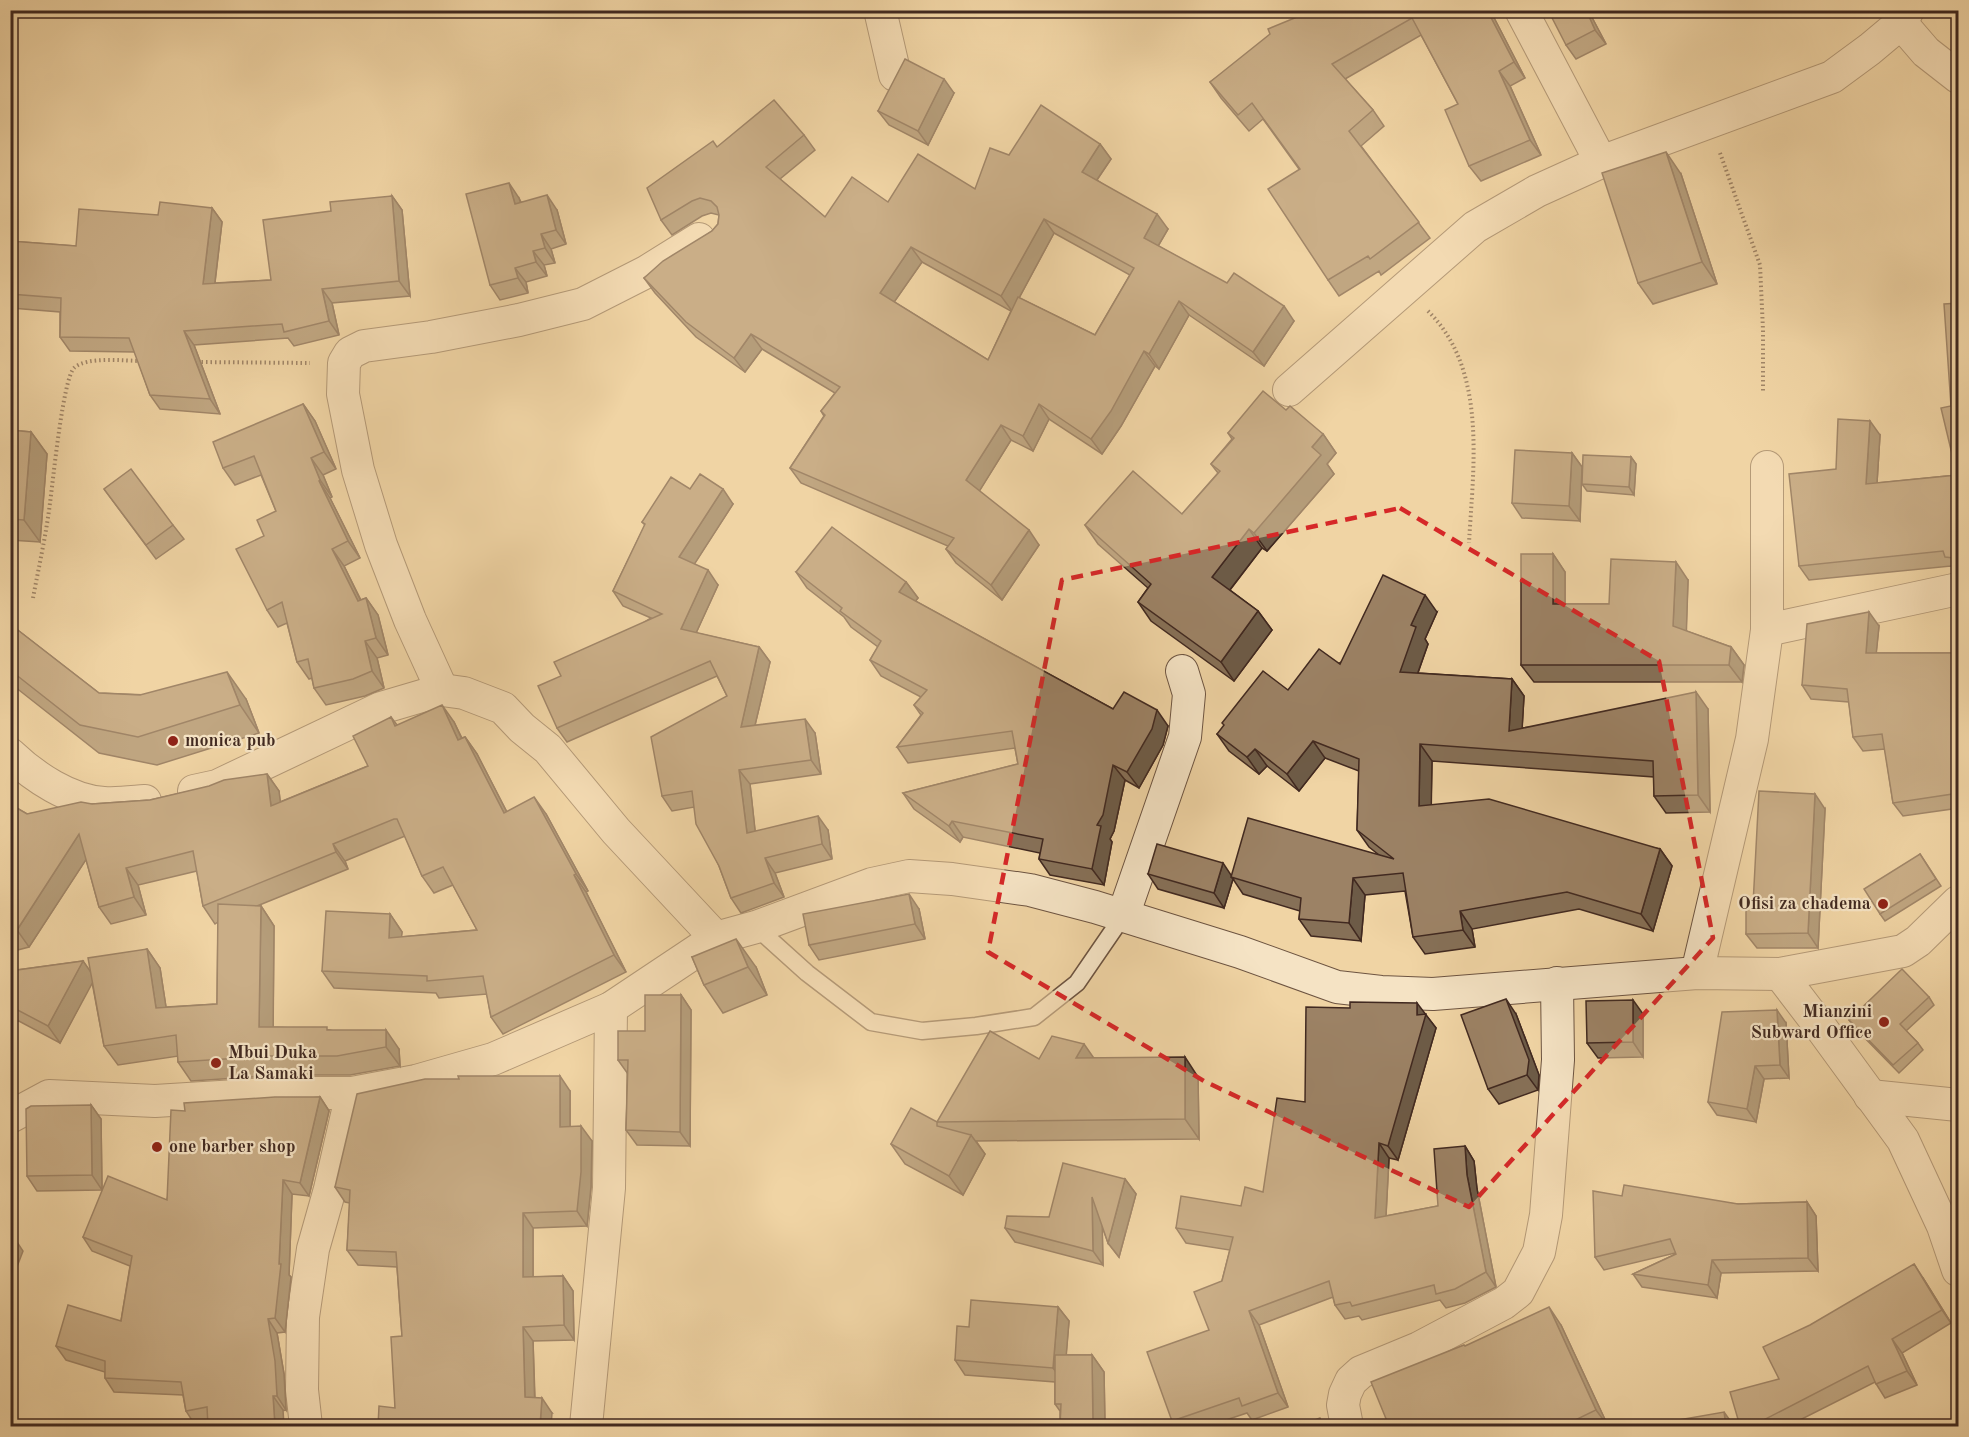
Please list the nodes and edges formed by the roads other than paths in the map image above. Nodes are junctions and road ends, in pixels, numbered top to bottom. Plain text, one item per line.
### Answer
1 (880, 10) edge
2 (1521, 10) edge
3 (1904, 17) edge
4 (895, 75) edge
5 (1959, 77) edge
6 (1601, 162) junction
7 (712, 231) edge
8 (1289, 390) dead end
9 (1767, 467) dead end
10 (1959, 589) edge
11 (1767, 630) junction
12 (1182, 671) dead end
13 (442, 690) junction
14 (10, 754) edge
15 (1959, 902) edge
16 (1123, 916) junction
17 (756, 927) junction
18 (716, 938) junction
19 (1697, 973) junction
20 (1780, 974) junction
21 (1557, 983) junction
22 (611, 1008) junction
23 (352, 1094) junction
24 (1870, 1096) junction
25 (1959, 1105) edge
26 (10, 1118) edge
27 (1959, 1270) edge
28 (306, 1426) edge
29 (586, 1426) edge
30 (1347, 1426) edge

1 - 4 street
2 - 6 street
3 - 5 street
3 - 6 street
6 - 8 street
7 - 13 street
9 - 11 street
10 - 11 street
11 - 19 street
12 - 16 street
13 - 14 street
13 - 18 street
15 - 20 street
16 - 17 street
16 - 17 lane
16 - 21 street
17 - 18 street
18 - 22 street
19 - 20 street
19 - 21 street
20 - 24 street
21 - 30 street
22 - 23 street
22 - 29 street
23 - 26 street
23 - 28 street
24 - 25 street
24 - 27 street

